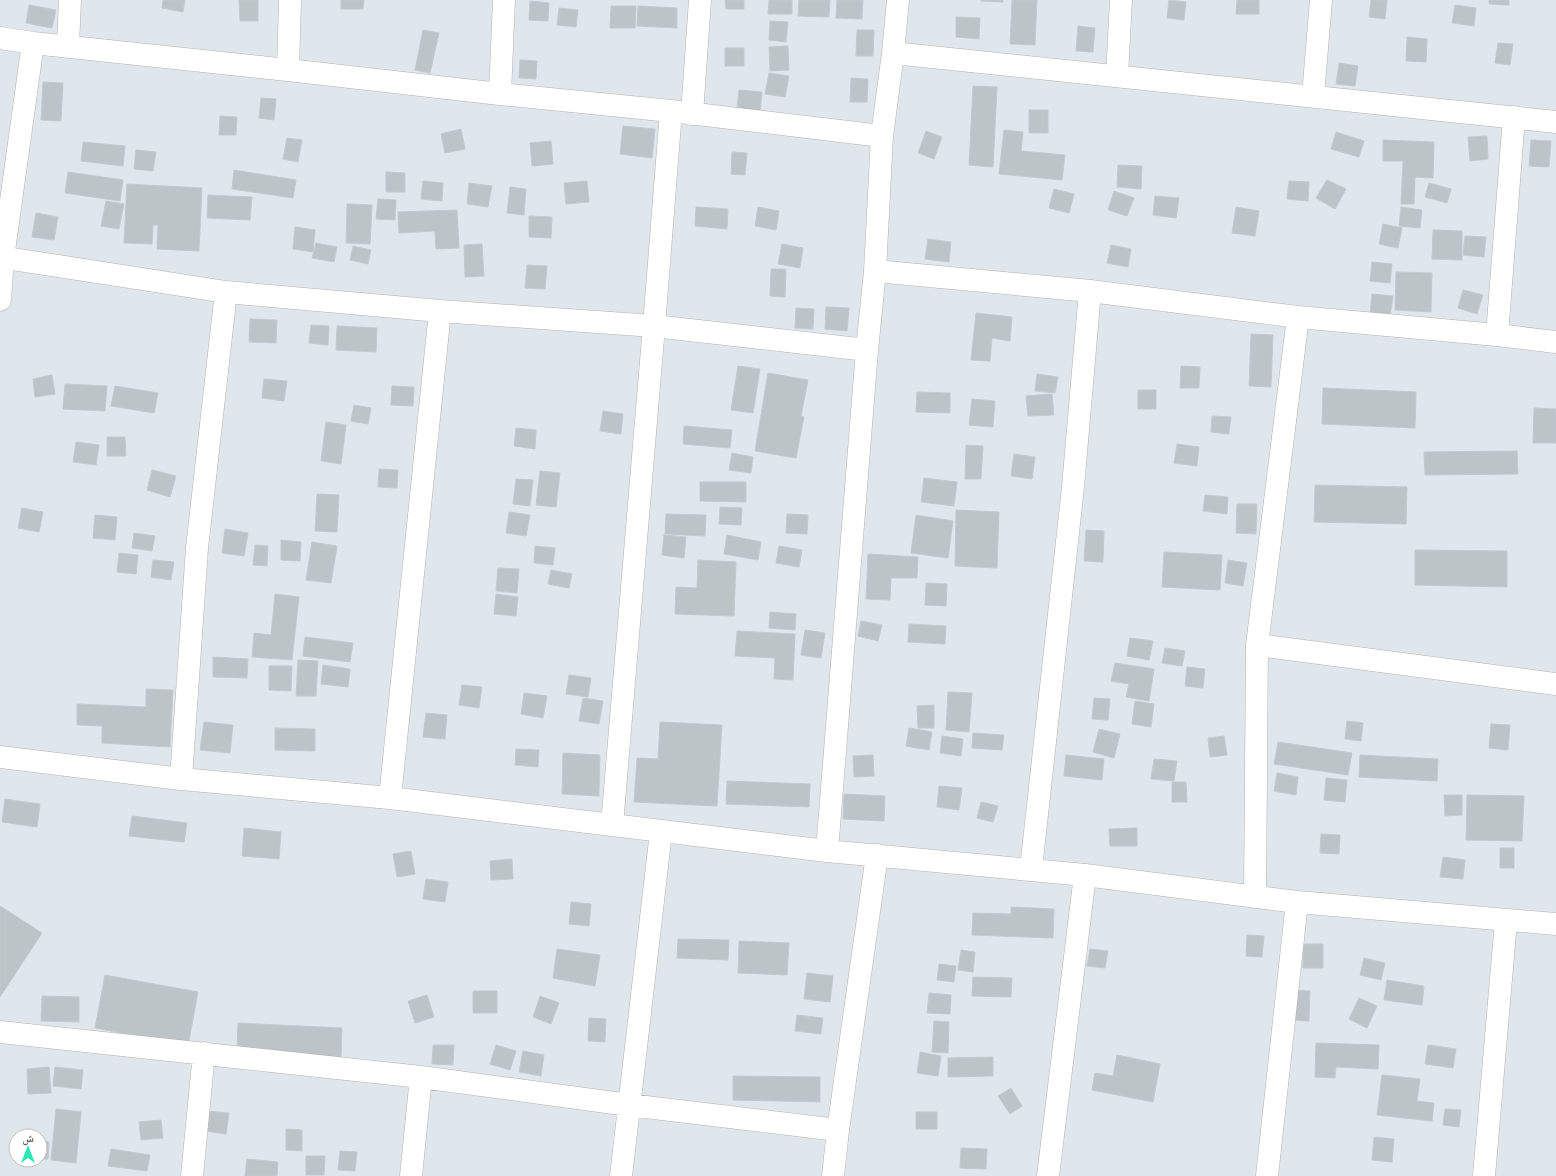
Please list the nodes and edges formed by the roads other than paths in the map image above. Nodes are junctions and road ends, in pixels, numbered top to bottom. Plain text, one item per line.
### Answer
1 (70, 0) edge
2 (290, 0) edge
3 (504, 0) edge
4 (700, 0) edge
5 (898, 0) edge
6 (1121, 0) edge
7 (1321, 0) edge
8 (0, 38) edge
9 (33, 43) junction
10 (68, 46) junction
11 (893, 52) junction
12 (288, 70) junction
13 (1117, 76) junction
14 (500, 94) junction
15 (1313, 96) junction
16 (671, 111) junction
17 (692, 114) junction
18 (1514, 117) junction
19 (1556, 122) edge
20 (882, 136) junction
21 (2, 258) edge
22 (875, 272) junction
23 (1090, 291) junction
24 (226, 292) junction
25 (0, 300) edge
26 (440, 311) junction
27 (1298, 317) junction
28 (654, 326) junction
29 (1497, 335) junction
30 (1556, 342) edge
31 (867, 350) junction
32 (1257, 645) junction
33 (1556, 684) edge
34 (0, 757) edge
35 (181, 779) junction
36 (390, 798) junction
37 (612, 825) junction
38 (661, 832) junction
39 (827, 851) junction
40 (877, 855) junction
41 (1031, 869) junction
42 (1085, 875) junction
43 (1255, 897) junction
44 (1297, 902) junction
45 (1506, 921) junction
46 (1556, 924) edge
47 (0, 1032) edge
48 (204, 1053) junction
49 (421, 1077) junction
50 (629, 1105) junction
51 (838, 1130) junction
52 (192, 1176) edge
53 (411, 1176) edge
54 (621, 1176) edge
55 (833, 1176) edge
56 (1048, 1176) edge
57 (1267, 1176) edge
58 (1484, 1176) edge

1 - 10 street
2 - 12 street
3 - 14 street
4 - 17 street
5 - 11 street
6 - 13 street
7 - 15 street
8 - 9 street
9 - 10 street
9 - 21 street
10 - 12 street
11 - 13 street
11 - 20 street
12 - 14 street
13 - 15 street
14 - 16 street
15 - 18 street
16 - 17 street
16 - 28 street
17 - 20 street
18 - 19 street
18 - 29 street
20 - 22 street
21 - 24 street
21 - 25 street
22 - 23 street
22 - 31 street
23 - 27 street
23 - 41 street
24 - 26 street
24 - 35 street
26 - 28 street
26 - 36 street
27 - 29 street
27 - 32 street
28 - 31 street
28 - 37 street
29 - 30 street
31 - 39 street
32 - 33 street
32 - 43 street
34 - 35 street
35 - 36 street
36 - 37 street
37 - 38 street
38 - 39 street
38 - 50 street
39 - 40 street
40 - 41 street
40 - 51 street
41 - 42 street
42 - 43 street
42 - 56 street
43 - 44 street
44 - 45 street
44 - 57 street
45 - 46 street
45 - 58 street
47 - 48 street
48 - 49 street
48 - 52 street
49 - 50 street
49 - 53 street
50 - 51 street
50 - 54 street
51 - 55 street

